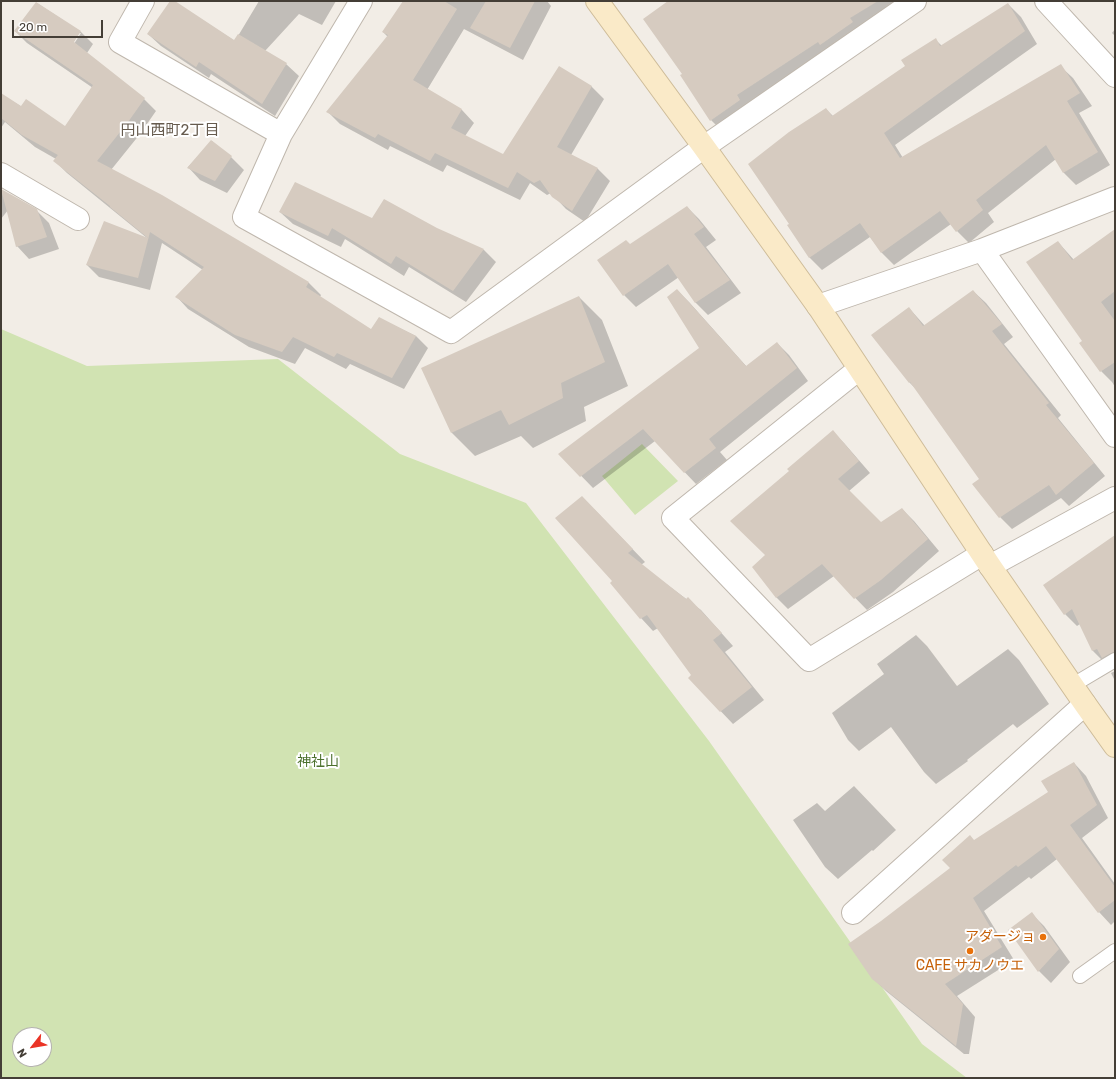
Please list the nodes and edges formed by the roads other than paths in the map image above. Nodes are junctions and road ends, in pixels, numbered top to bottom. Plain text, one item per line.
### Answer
1 (143, 1) edge
2 (361, 1) edge
3 (915, 1) edge
4 (1046, 1) edge
5 (600, 2) edge
6 (1115, 76) edge
7 (281, 134) junction
8 (704, 147) junction
9 (1, 174) edge
10 (1115, 198) edge
11 (78, 218) dead end
12 (982, 250) junction
13 (818, 306) junction
14 (859, 369) junction
15 (1115, 436) edge
16 (1115, 498) edge
17 (986, 560) junction
18 (1115, 660) edge
19 (1072, 685) junction
20 (1085, 704) junction
21 (1115, 746) edge
22 (853, 913) dead end
23 (1115, 951) edge
24 (1080, 976) dead end

1 - 7 street
2 - 7 street
3 - 8 street
4 - 6 street
5 - 8 street
7 - 8 street
8 - 13 street
9 - 11 street
10 - 12 street
12 - 13 street
12 - 15 street
13 - 14 street
14 - 17 street
14 - 17 street
16 - 17 street
17 - 19 street
18 - 19 lane
19 - 20 street
20 - 21 street
20 - 22 street
23 - 24 lane

